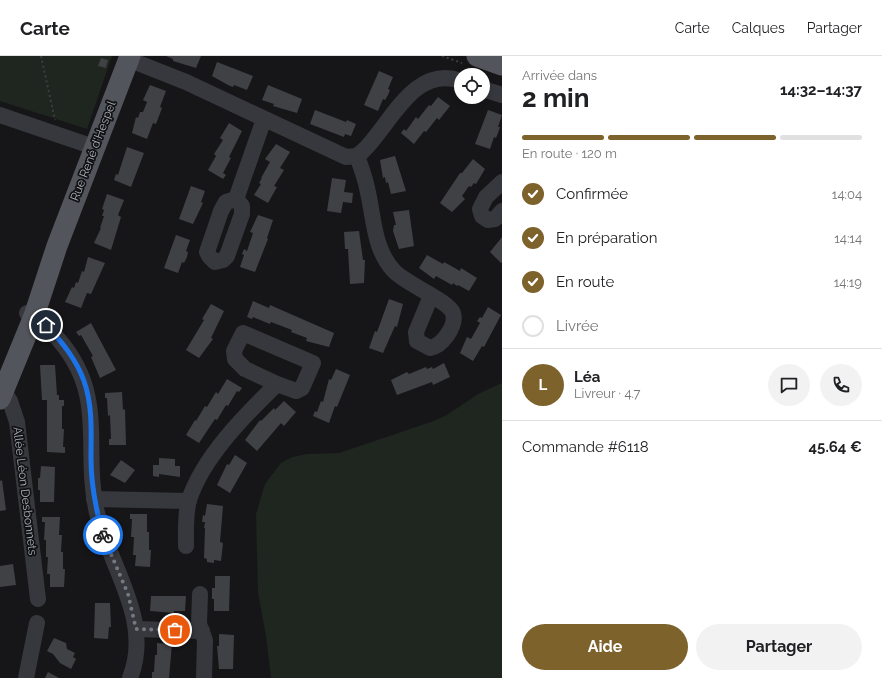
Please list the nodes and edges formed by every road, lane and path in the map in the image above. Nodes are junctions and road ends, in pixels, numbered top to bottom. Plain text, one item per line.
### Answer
1 (41, 56) edge
2 (477, 56) edge
3 (129, 58) edge
4 (502, 65) edge
5 (454, 80) edge
6 (490, 91) edge
7 (502, 95) edge
8 (0, 115) edge
9 (264, 119) junction
10 (58, 135) junction
11 (94, 148) junction
12 (357, 156) junction
13 (502, 182) edge
14 (236, 199) dead end
15 (502, 211) edge
16 (431, 296) dead end
17 (31, 315) junction
18 (277, 384) junction
19 (1, 389) edge
20 (94, 499) junction
21 (189, 501) junction
22 (186, 546) dead end
23 (200, 594) dead end
24 (38, 599) dead end
25 (37, 623) dead end
26 (136, 629) junction
27 (202, 631) junction
28 (26, 678) edge
29 (130, 678) edge
30 (204, 678) edge

1 - 10 path
2 - 4 main road
3 - 9 street
3 - 11 main road, Rue René d'Hespel
5 - 12 street
6 - 7 street
8 - 10 street
9 - 12 street
9 - 14 street
10 - 11 street
11 - 17 main road, Rue René d'Hespel
12 - 16 street
13 - 15 street
17 - 19 main road, Rue René d'Hespel
17 - 20 street
18 - 18 street
18 - 21 street
19 - 24 street, Allée Léon Desbonnets
20 - 21 street
20 - 26 street
21 - 22 street
23 - 27 street
25 - 28 street
26 - 27 street
26 - 29 street
27 - 30 street

